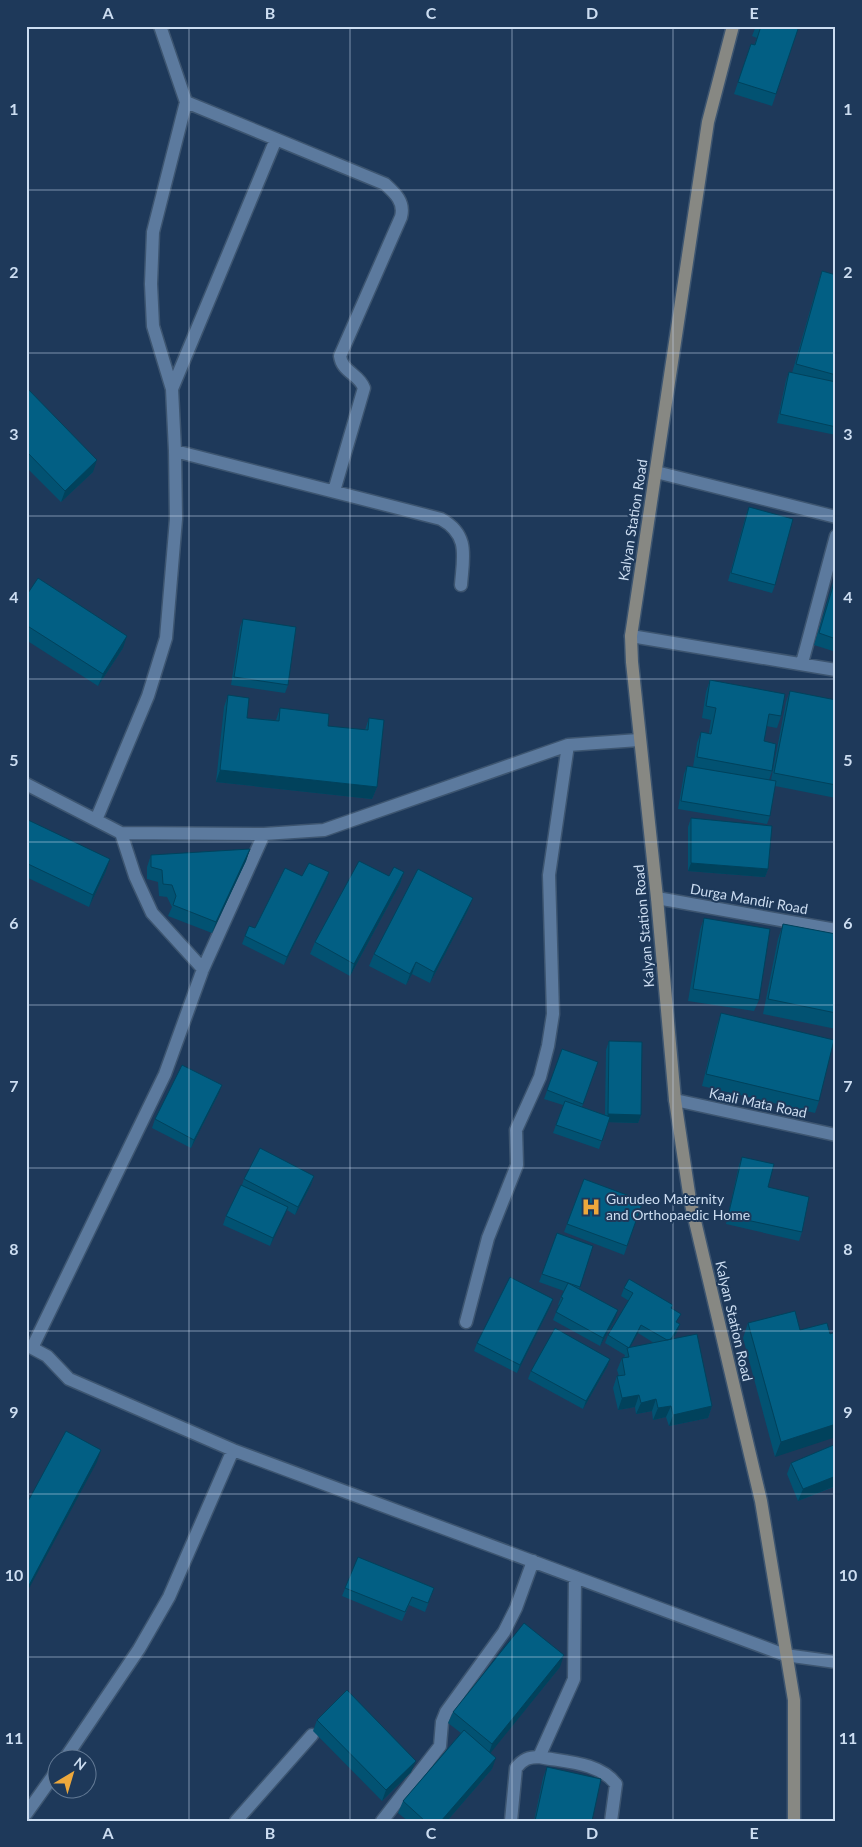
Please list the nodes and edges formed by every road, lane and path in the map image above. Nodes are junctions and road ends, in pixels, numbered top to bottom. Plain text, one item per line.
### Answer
1 (160, 26) edge
2 (733, 26) edge
3 (186, 102) junction
4 (276, 139) junction
5 (172, 389) junction
6 (175, 451) junction
7 (656, 472) junction
8 (334, 491) junction
9 (836, 517) edge
10 (836, 536) edge
11 (461, 585) dead end
12 (631, 636) junction
13 (802, 663) junction
14 (836, 670) edge
15 (639, 740) junction
16 (568, 744) junction
17 (26, 784) edge
18 (96, 820) junction
19 (122, 833) junction
20 (264, 834) junction
21 (658, 898) junction
22 (836, 930) edge
23 (203, 969) junction
24 (675, 1100) junction
25 (836, 1135) edge
26 (466, 1322) dead end
27 (29, 1350) edge
28 (233, 1450) junction
29 (532, 1561) junction
30 (575, 1577) junction
31 (785, 1655) junction
32 (836, 1662) edge
33 (312, 1734) dead end
34 (71, 1750) edge
35 (539, 1757) junction
36 (48, 1783) edge
37 (26, 1814) edge
38 (236, 1821) edge
39 (382, 1821) edge
40 (511, 1821) edge
41 (611, 1821) edge
42 (794, 1821) edge

1 - 3 street
2 - 7 street, Kalyan Station Road
3 - 4 street
3 - 5 street
4 - 5 street
4 - 8 street
5 - 6 street
6 - 8 street
6 - 18 street
7 - 9 street
7 - 12 street, Kalyan Station Road
8 - 11 street
10 - 13 street
12 - 13 street
12 - 15 street, Kalyan Station Road
13 - 14 street
15 - 16 street
15 - 21 street, Kalyan Station Road
16 - 20 street
16 - 26 street
17 - 18 street
18 - 19 street
19 - 20 street
19 - 23 street
20 - 23 street
21 - 22 street, Durga Mandir Road
21 - 24 street, Kalyan Station Road
23 - 27 street
24 - 25 street, Kaali Mata Road
24 - 31 street, Kalyan Station Road
27 - 28 street
28 - 29 street
28 - 34 street
29 - 30 street
29 - 39 street
30 - 31 street
30 - 35 street
31 - 32 street
31 - 42 street, Kalyan Station Road
33 - 38 street
35 - 40 street
35 - 41 street
36 - 37 street

